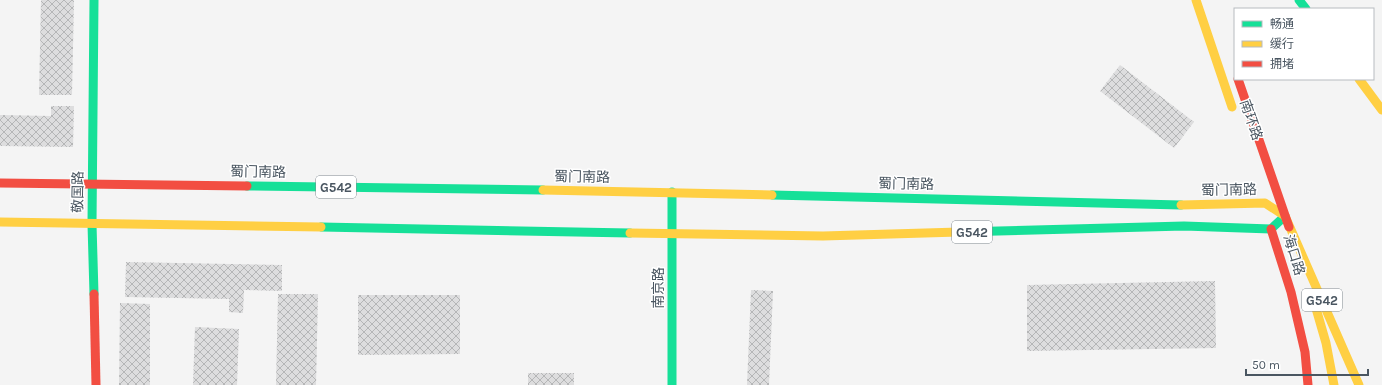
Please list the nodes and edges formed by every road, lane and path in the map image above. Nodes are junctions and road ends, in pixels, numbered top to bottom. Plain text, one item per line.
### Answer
1 (94, 0) edge
2 (1196, 0) edge
3 (1299, 0) edge
4 (1305, 8) edge
5 (1238, 80) edge
6 (1360, 80) edge
7 (1382, 110) edge
8 (1234, 113) dead end
9 (0, 182) edge
10 (92, 184) junction
11 (672, 192) junction
12 (1264, 199) junction
13 (1285, 216) junction
14 (0, 222) edge
15 (92, 224) junction
16 (1271, 229) junction
17 (672, 233) junction
18 (96, 385) edge
19 (672, 385) edge
20 (1308, 385) edge
21 (1334, 385) edge
22 (1359, 385) edge

1 - 10 main road, 敬国路
2 - 8 main road, 南环路
3 - 4 main road
5 - 13 main road
6 - 7 main road
9 - 10 main road, 蜀门南路 / G542
10 - 11 main road, 蜀门南路 / G542
10 - 15 main road, 敬国路
11 - 12 main road, 蜀门南路 / G542
11 - 17 main road, 南京路
12 - 13 main road, 蜀门南路
12 - 16 main road, 海口路
13 - 16 main road
13 - 21 main road, 海口路
13 - 22 main road, G542
14 - 15 main road, G542
15 - 17 main road, G542
15 - 18 main road, 敬国路
16 - 17 main road, G542
16 - 20 main road, 海口路
17 - 19 main road, 南京路

